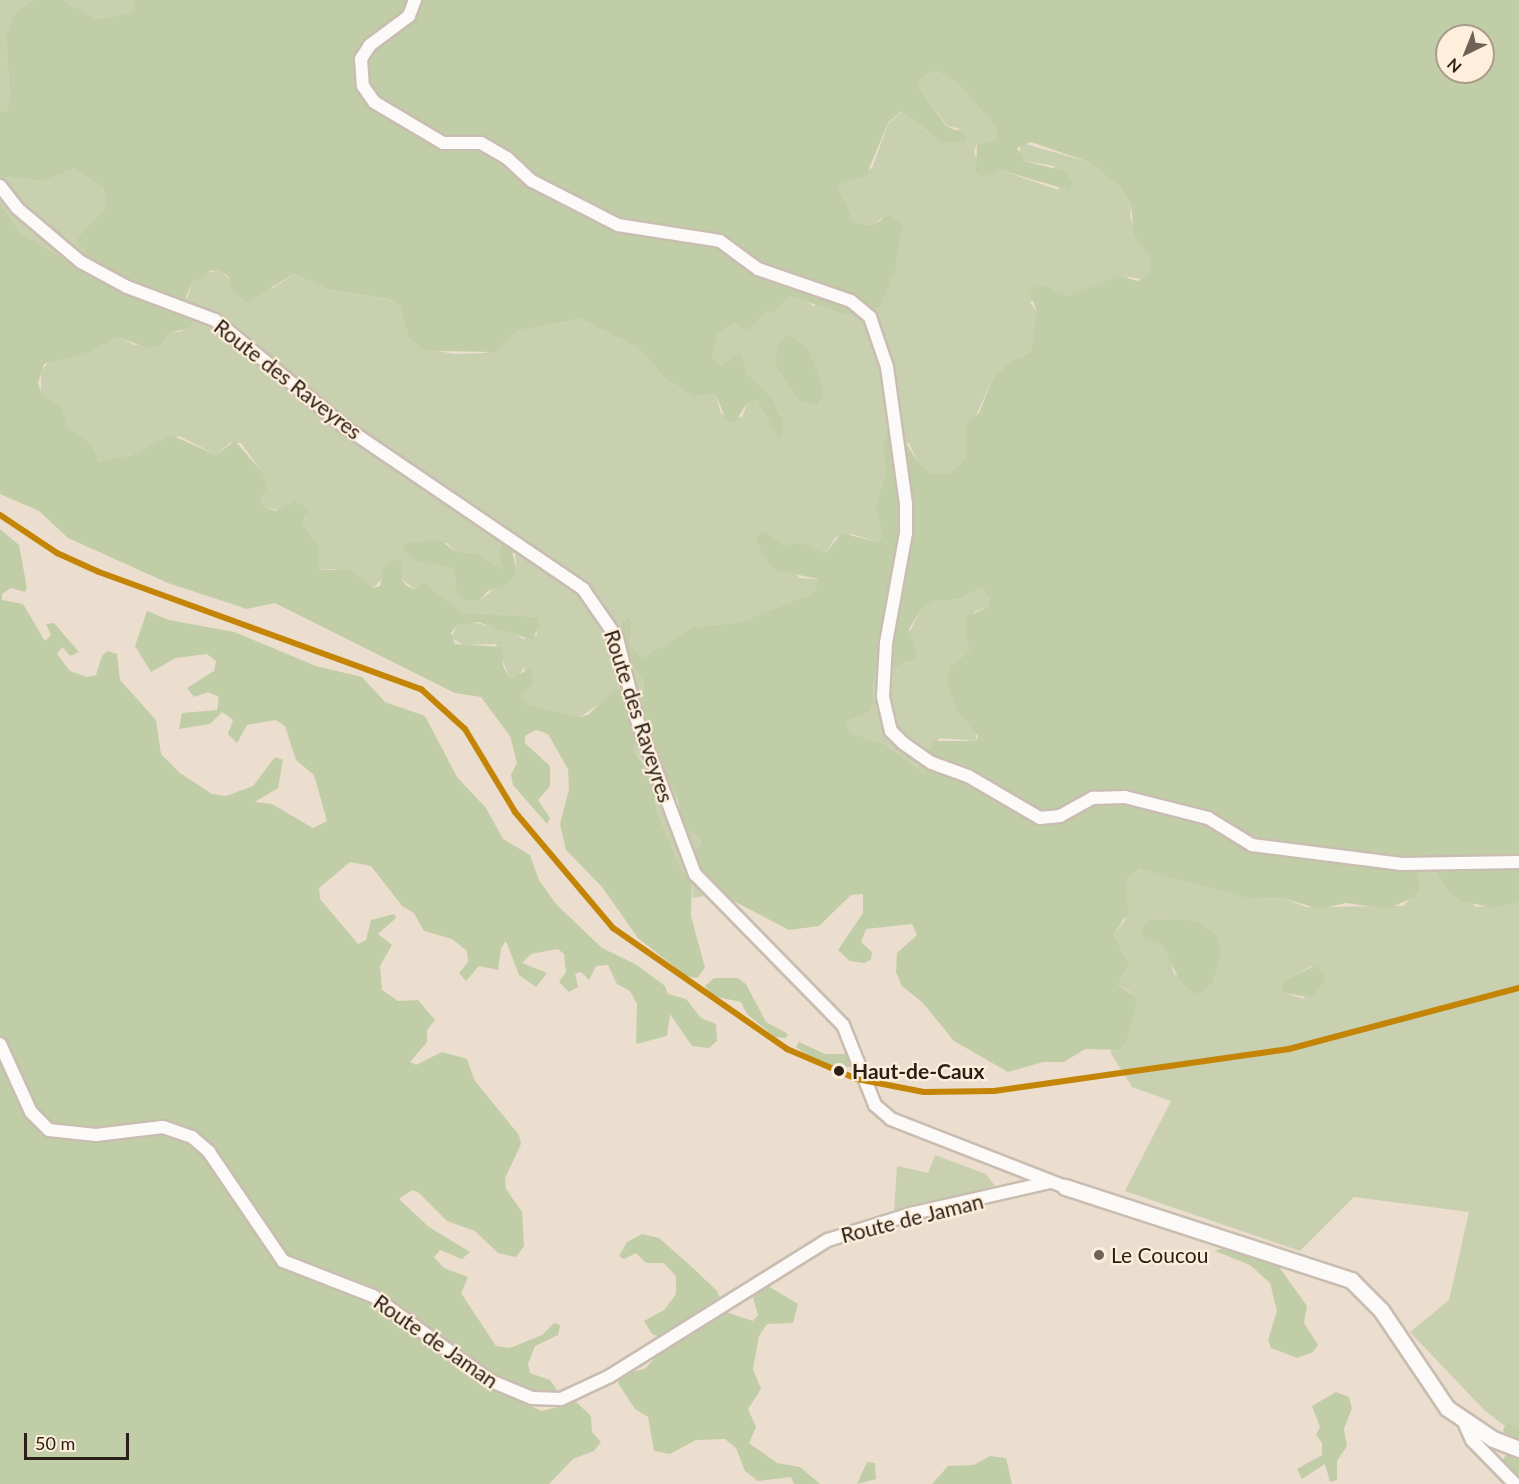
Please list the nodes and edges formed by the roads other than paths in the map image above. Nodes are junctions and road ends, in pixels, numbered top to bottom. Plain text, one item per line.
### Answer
1 (415, 0) edge
2 (0, 186) edge
3 (1519, 862) edge
4 (0, 1044) edge
5 (1051, 1182) junction
6 (1065, 1187) joint
7 (1464, 1422) junction
8 (1519, 1449) edge
9 (1515, 1484) edge

1 - 3 street
2 - 5 street, Route des Raveyres
4 - 5 street, Route de Jaman
5 - 6 street, Route des Raveyres
6 - 7 street
7 - 8 street
7 - 9 street

